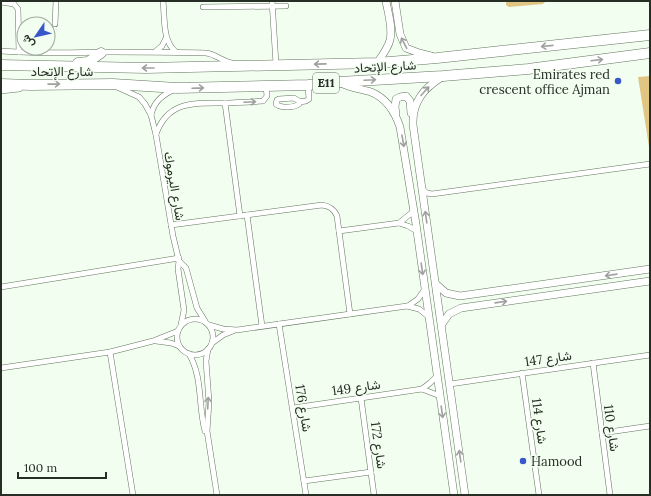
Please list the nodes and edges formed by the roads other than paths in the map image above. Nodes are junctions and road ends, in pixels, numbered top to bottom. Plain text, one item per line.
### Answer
1 (56, 1) edge
2 (163, 1) edge
3 (386, 1) edge
4 (395, 1) edge
5 (1, 2) edge
6 (273, 3) edge
7 (286, 6) dead end
8 (203, 7) dead end
9 (18, 16) edge
10 (55, 16) edge
11 (650, 30) edge
12 (646, 36) edge
13 (166, 38) junction
14 (1, 50) edge
15 (16, 52) edge
16 (56, 52) edge
17 (155, 52) junction
18 (176, 52) junction
19 (101, 53) junction
20 (650, 53) edge
21 (437, 58) junction
22 (377, 63) junction
23 (276, 64) junction
24 (1, 65) edge
25 (256, 65) junction
26 (57, 67) junction
27 (444, 76) junction
28 (339, 82) junction
29 (1, 84) edge
30 (113, 84) junction
31 (31, 85) junction
32 (308, 85) junction
33 (266, 86) junction
34 (177, 88) junction
35 (1, 90) edge
36 (265, 100) junction
37 (276, 102) junction
38 (299, 102) junction
39 (225, 103) junction
40 (151, 115) junction
41 (396, 116) junction
42 (412, 119) junction
43 (156, 135) junction
44 (650, 164) edge
45 (422, 189) junction
46 (432, 194) junction
47 (424, 202) junction
48 (414, 211) junction
49 (247, 215) junction
50 (240, 216) junction
51 (399, 223) junction
52 (171, 225) junction
53 (339, 231) junction
54 (417, 231) junction
55 (179, 260) junction
56 (650, 269) edge
57 (650, 281) edge
58 (436, 283) junction
59 (1, 287) edge
60 (425, 289) junction
61 (474, 294) junction
62 (474, 305) junction
63 (407, 306) junction
64 (350, 314) junction
65 (429, 317) junction
66 (207, 323) junction
67 (279, 324) junction
68 (442, 324) junction
69 (181, 325) junction
70 (262, 326) junction
71 (237, 330) junction
72 (178, 331) junction
73 (153, 341) junction
74 (212, 344) junction
75 (179, 346) junction
76 (208, 349) junction
77 (110, 352) junction
78 (189, 354) junction
79 (650, 355) edge
80 (592, 363) junction
81 (1, 368) edge
82 (522, 373) junction
83 (437, 376) junction
84 (450, 384) junction
85 (422, 389) junction
86 (451, 395) junction
87 (440, 396) junction
88 (361, 398) junction
89 (293, 408) junction
90 (650, 426) edge
91 (602, 433) junction
92 (208, 442) junction
93 (371, 472) junction
94 (304, 481) junction
95 (133, 495) edge
96 (217, 495) edge
97 (306, 495) edge
98 (374, 495) edge
99 (454, 495) edge
100 (465, 495) edge
101 (539, 495) edge
102 (610, 495) edge

1 - 10 street
2 - 13 street
3 - 22 main road
21 -> 4 main road
5 - 9 street
6 - 7 street
6 - 8 street
6 - 23 street
11 - 12 main road, شارع الإتحاد
12 -> 21 highway, شارع الإتحاد / E11
13 - 17 street
13 - 18 street
14 - 15 street
16 - 19 street
17 - 18 street
17 - 19 street
18 - 25 street
19 - 26 highway
27 -> 20 highway, شارع الإتحاد / E11
21 - 22 highway, شارع الإتحاد / E11
22 -> 23 highway, شارع الإتحاد / E11
23 - 25 highway, شارع الإتحاد / E11
24 - 26 highway, شارع الإتحاد / E11
25 -> 26 highway, شارع الإتحاد / E11
28 -> 27 highway, شارع الإتحاد / E11
42 -> 27 main road
28 - 32 highway, شارع الإتحاد / E11
28 - 41 main road
29 - 31 highway, شارع الإتحاد / E11
31 -> 30 highway, شارع الإتحاد / E11
30 - 34 highway, شارع الإتحاد / E11
30 - 40 street, شارع اليرموك
31 - 35 main road
32 - 33 highway, شارع الإتحاد / E11
32 - 38 street
34 -> 33 highway, شارع الإتحاد / E11
33 - 36 street
34 - 40 street
36 - 37 street
39 -> 36 street
37 - 38 street
37 - 38 street
39 - 43 street
39 - 50 street
40 - 43 street, شارع اليرموك
41 - 42 main road
41 -> 48 main road
42 - 45 main road
43 - 52 street, شارع اليرموك
44 - 46 street
45 - 46 street
45 - 47 main road
46 - 47 street
58 -> 47 main road
48 - 51 street
48 - 54 main road
49 - 50 street
49 - 53 street
49 - 70 street
50 - 52 street
51 - 53 street
51 - 54 street
52 - 55 street, شارع اليرموك
53 - 64 street
54 -> 60 main road
55 - 59 street
55 - 66 street, شارع اليرموك
55 - 69 street, شارع اليرموك
56 -> 61 main road
62 -> 57 main road
58 - 61 main road
58 - 68 main road
60 - 63 street
60 - 65 main road
61 - 62 main road
62 - 68 main road
63 - 64 street
63 - 65 street
64 - 67 street
65 - 83 main road
66 - 69 street
66 - 71 street
66 - 74 street
67 - 70 street
67 - 89 street, شارع 176
68 - 84 main road
69 - 72 street
70 - 71 street
71 - 74 street
72 - 73 street
72 - 75 street
73 - 75 street
73 - 77 street
74 - 76 street
75 - 78 street
76 - 78 street
92 -> 76 street
77 - 81 street
77 - 95 street
78 - 92 street
79 - 80 street, شارع 147
80 - 82 street, شارع 147
80 - 91 street, شارع 110
82 - 84 street, شارع 147
82 - 101 street, شارع 114
83 - 85 street
83 - 87 main road
84 - 86 main road
85 - 87 street, شارع 149
85 - 88 street, شارع 149
86 - 87 main road
100 -> 86 main road
87 -> 99 main road
88 - 89 street, شارع 149
88 - 93 street, شارع 172
89 - 94 street, شارع 176
90 - 91 street
91 - 102 street, شارع 110
92 - 96 street
93 - 94 street
93 - 98 street, شارع 172
94 - 97 street, شارع 176

